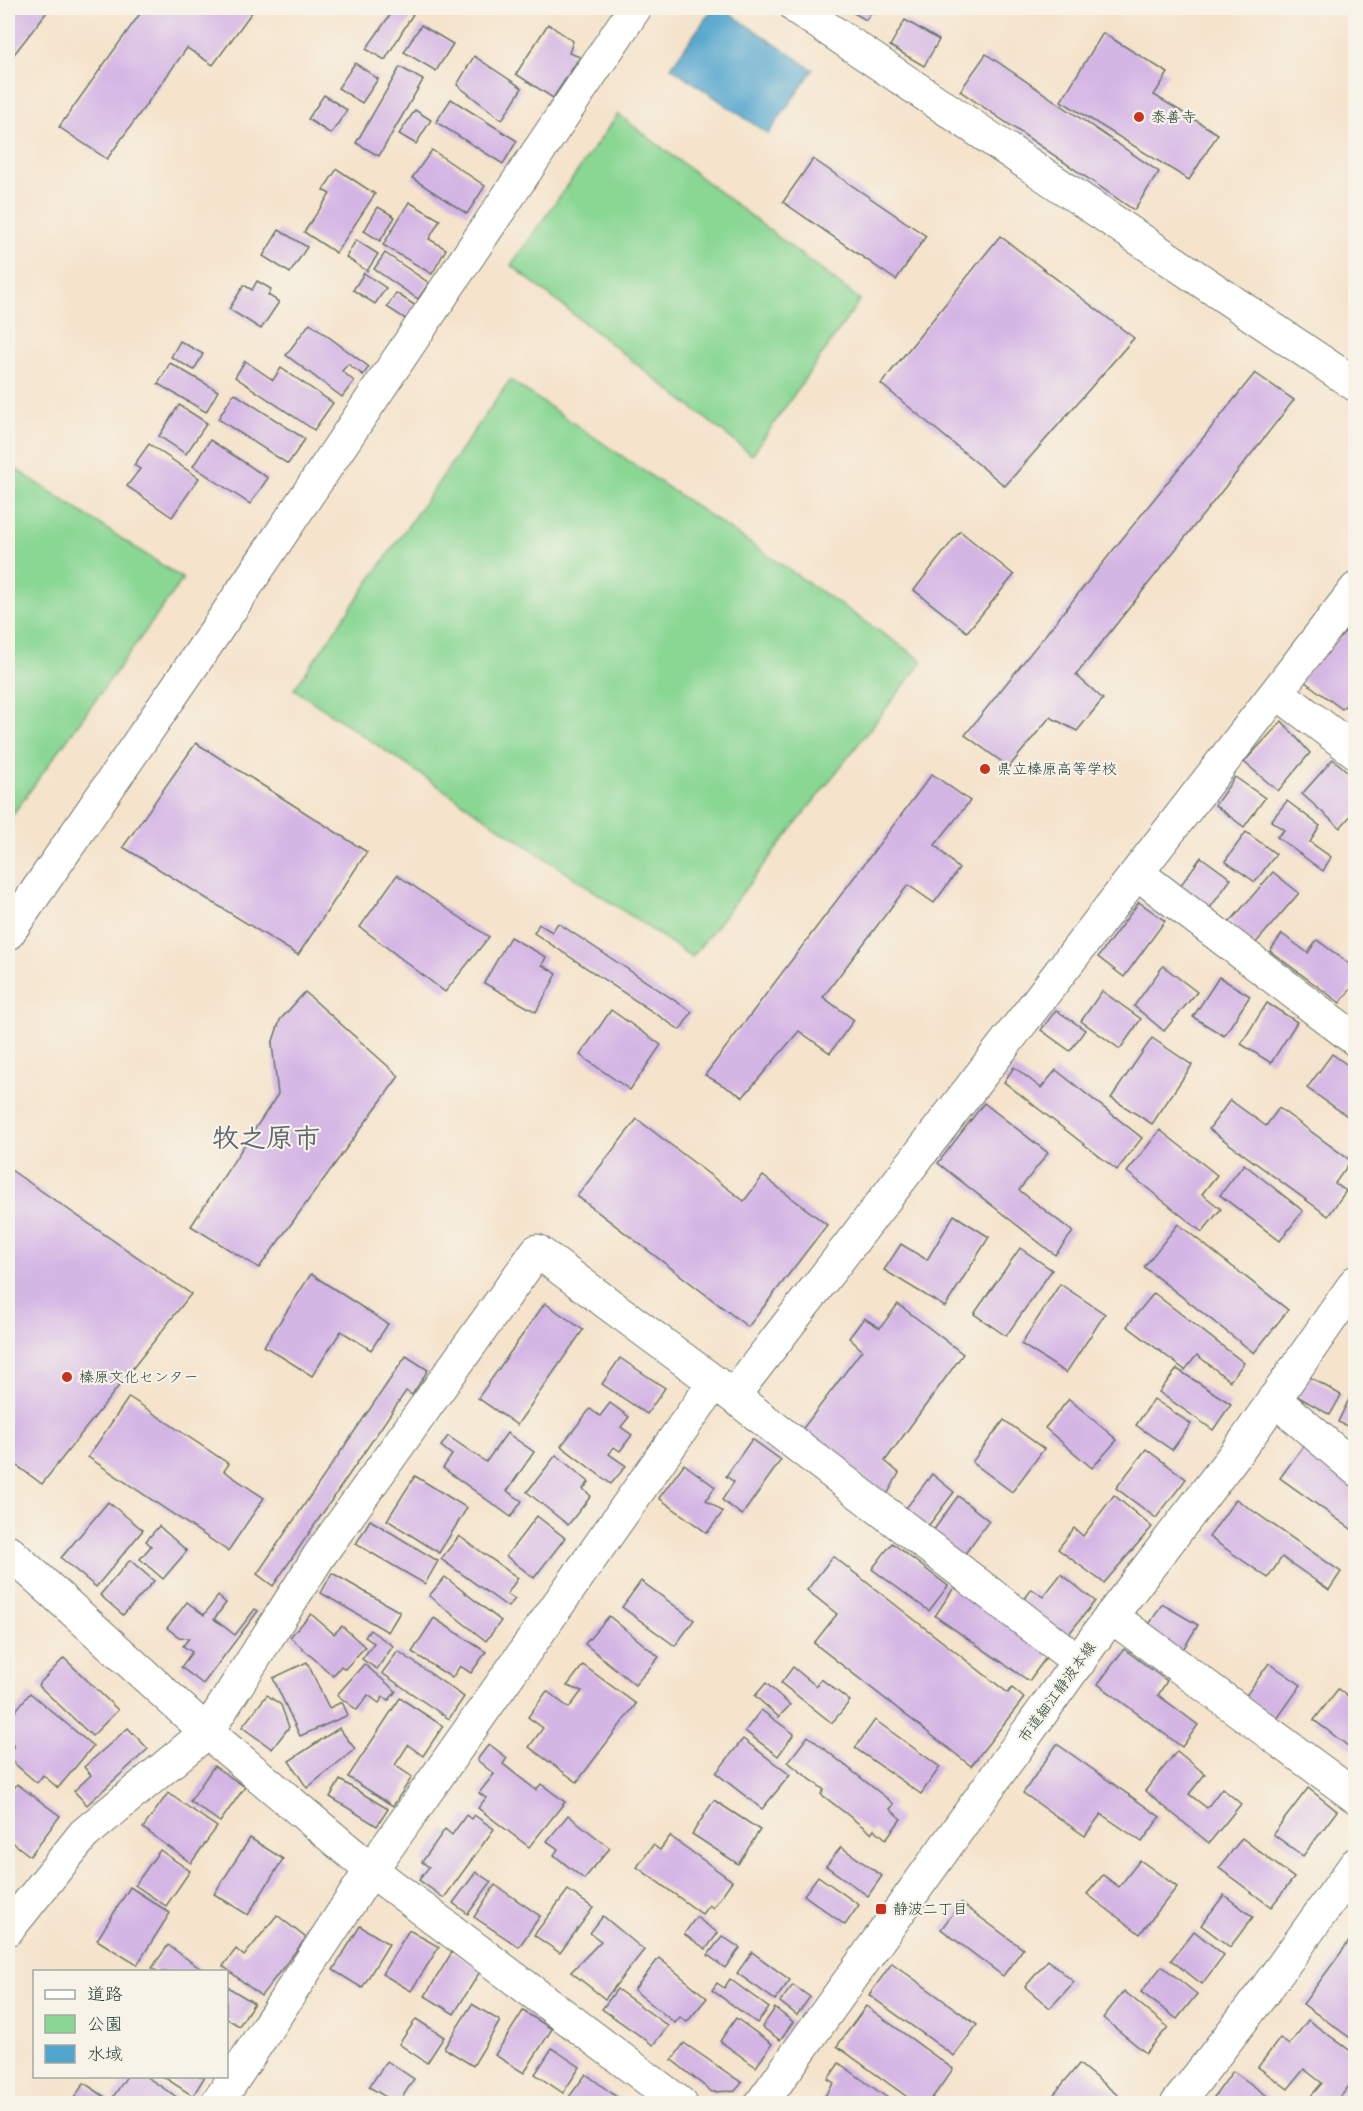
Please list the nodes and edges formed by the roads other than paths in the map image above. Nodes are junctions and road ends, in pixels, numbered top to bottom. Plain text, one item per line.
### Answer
1 (634, 8) edge
2 (797, 8) edge
3 (1356, 386) edge
4 (1356, 589) edge
5 (1278, 693) junction
6 (1356, 752) edge
7 (1137, 873) junction
8 (8, 933) edge
9 (1356, 1040) edge
10 (1356, 1282) edge
11 (724, 1389) junction
12 (1274, 1399) junction
13 (1356, 1469) edge
14 (8, 1551) edge
15 (1111, 1616) junction
16 (1079, 1662) junction
17 (207, 1732) junction
18 (1356, 1797) edge
19 (1356, 1864) edge
20 (371, 1870) junction
21 (8, 1929) edge
22 (217, 2103) edge
23 (681, 2103) edge
24 (761, 2103) edge
25 (1177, 2103) edge

1 - 8 street
2 - 3 street
4 - 5 street
5 - 6 street
5 - 7 street
7 - 9 street
7 - 11 street
10 - 12 street, 市道細江静波本線
11 - 16 street
11 - 17 street
11 - 20 street
12 - 13 street
12 - 15 street, 市道細江静波本線
14 - 17 street
15 - 16 street, 市道細江静波本線
15 - 18 street
16 - 24 street, 市道細江静波本線
17 - 20 street
17 - 21 street
19 - 25 street
20 - 22 street
20 - 23 street

